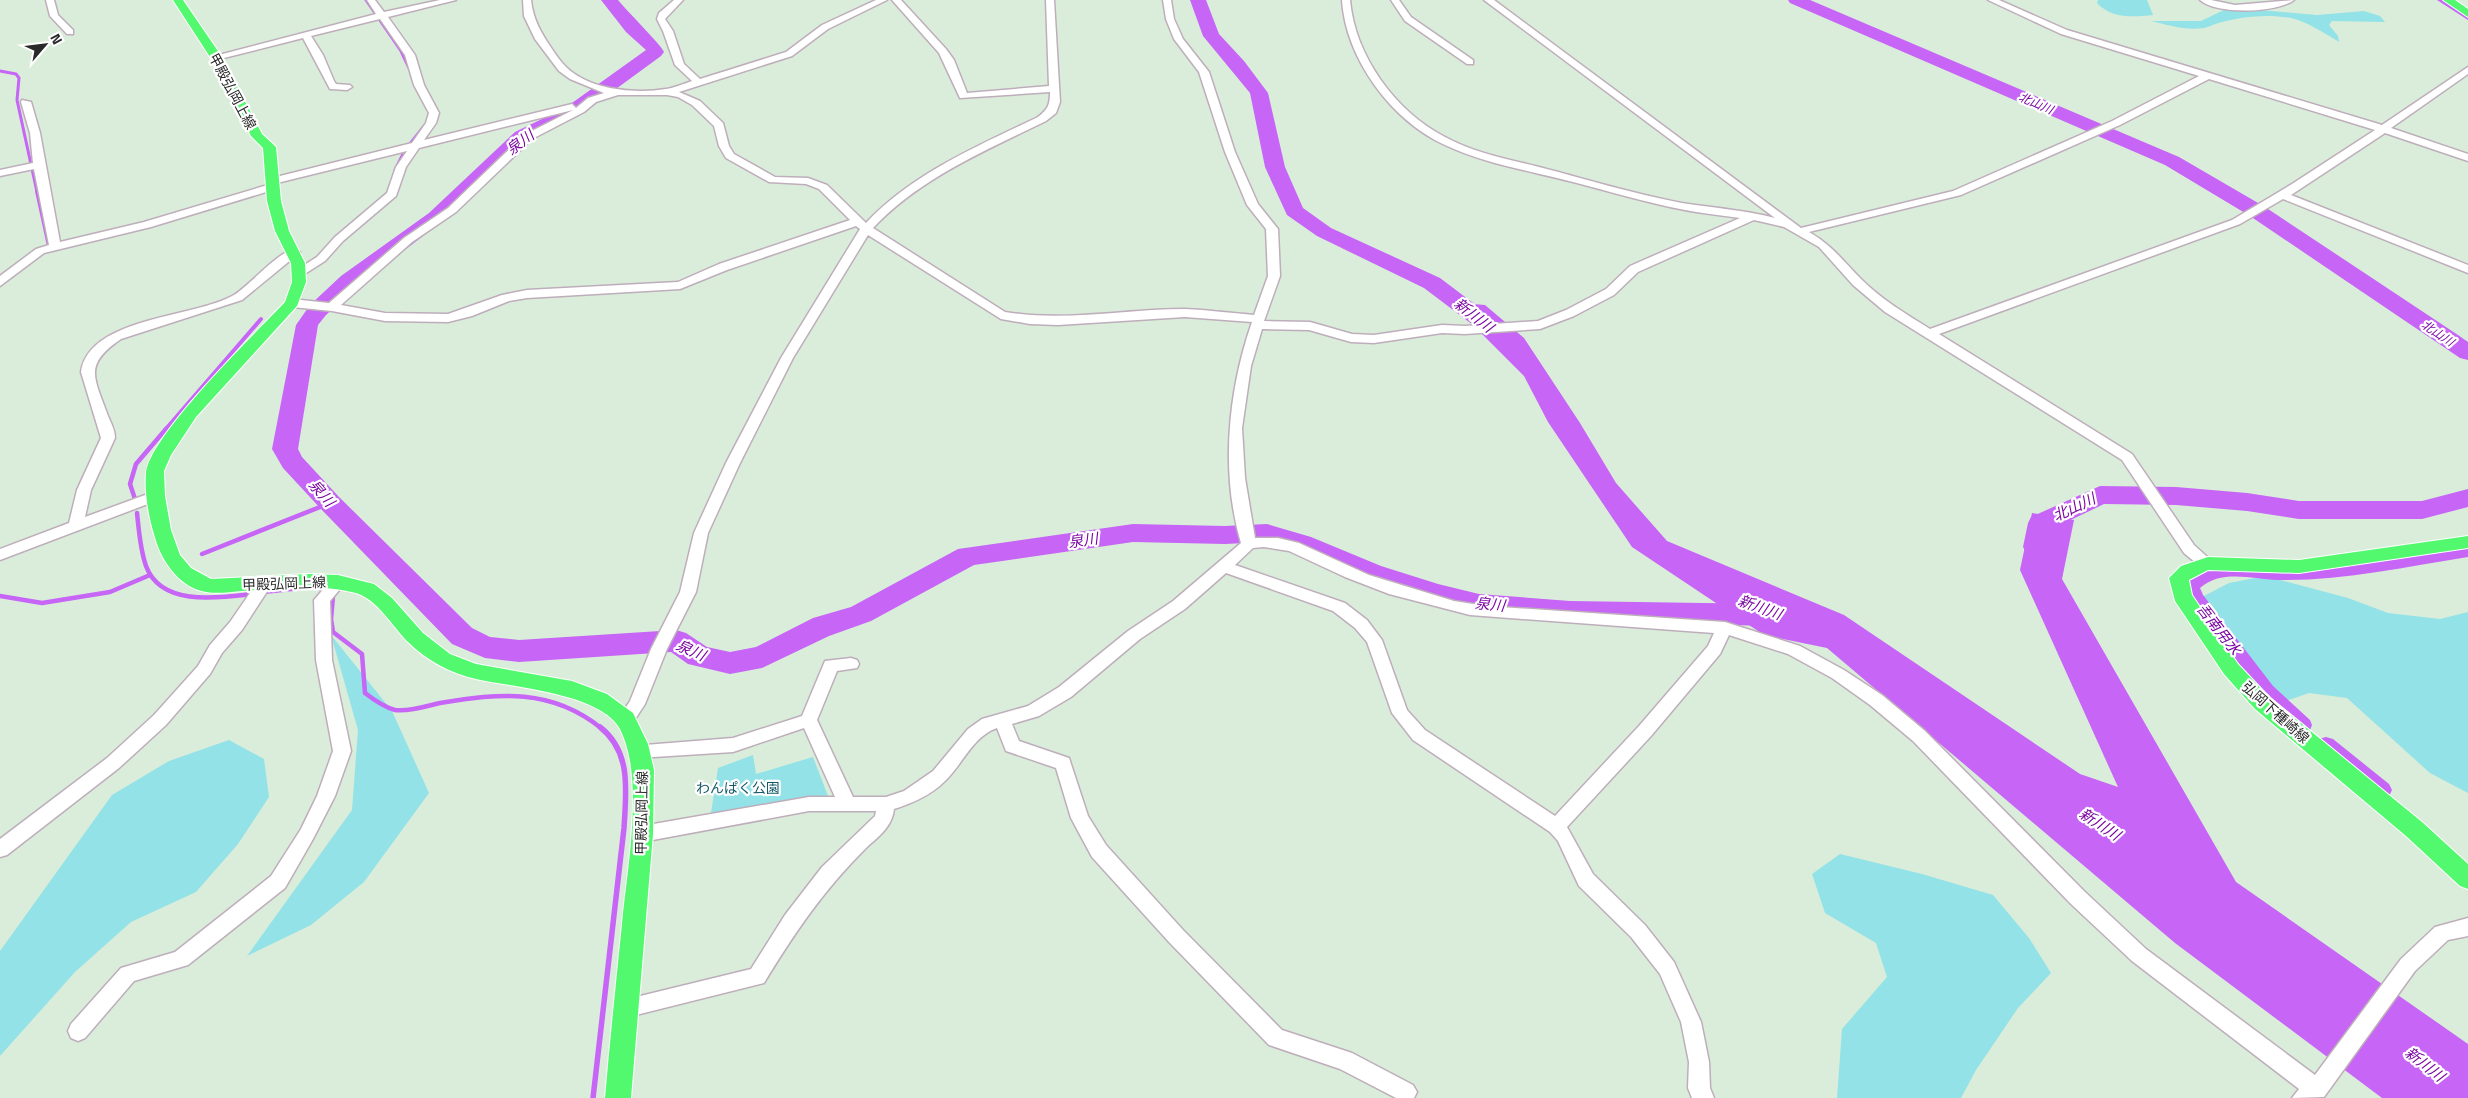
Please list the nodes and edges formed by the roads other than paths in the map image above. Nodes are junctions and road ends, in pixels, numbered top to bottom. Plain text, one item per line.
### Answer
1 (50, 0) edge
2 (178, 0) edge
3 (371, 0) edge
4 (452, 0) edge
5 (527, 0) edge
6 (679, 0) edge
7 (883, 0) edge
8 (896, 0) edge
9 (1050, 0) edge
10 (1167, 0) edge
11 (1346, 0) edge
12 (1394, 0) edge
13 (1488, 0) edge
14 (1992, 0) edge
15 (2204, 0) edge
16 (2290, 0) edge
17 (2448, 0) edge
18 (2468, 14) edge
19 (380, 16) junction
20 (70, 32) dead end
21 (305, 34) junction
22 (216, 57) junction
23 (1470, 62) dead end
24 (2468, 70) edge
25 (2209, 75) junction
26 (698, 82) junction
27 (347, 87) dead end
28 (1054, 89) junction
29 (605, 90) junction
30 (667, 92) junction
31 (26, 102) dead end
32 (2383, 129) junction
33 (410, 146) junction
34 (2468, 158) edge
35 (39, 165) junction
36 (0, 173) edge
37 (272, 184) junction
38 (2282, 195) junction
39 (1752, 217) junction
40 (861, 225) junction
41 (1798, 230) junction
42 (49, 249) junction
43 (294, 252) junction
44 (2468, 269) edge
45 (299, 272) junction
46 (0, 282) edge
47 (292, 303) junction
48 (324, 307) junction
49 (1258, 322) junction
50 (1928, 334) junction
51 (156, 496) junction
52 (76, 527) junction
53 (1246, 537) junction
54 (2468, 542) edge
55 (0, 555) edge
56 (2206, 564) junction
57 (1222, 566) junction
58 (338, 582) junction
59 (259, 591) junction
60 (1725, 628) junction
61 (851, 664) dead end
62 (626, 719) junction
63 (1002, 719) junction
64 (809, 720) junction
65 (638, 751) junction
66 (886, 804) junction
67 (848, 805) junction
68 (1556, 827) junction
69 (642, 834) junction
70 (0, 849) edge
71 (2468, 879) edge
72 (2468, 927) edge
73 (628, 1008) junction
74 (78, 1031) dead end
75 (2315, 1088) edge
76 (1409, 1096) edge
77 (618, 1098) edge
78 (1703, 1098) edge

1 - 20 street
2 - 22 main road, 甲殿弘岡上線
3 - 19 street
4 - 19 street
5 - 29 street
6 - 26 street
7 - 26 street
8 - 28 street
9 - 28 street
10 - 49 street
11 - 39 street
12 - 23 street
13 - 41 street
14 - 25 street
15 - 16 street
17 - 18 main road
19 - 21 street
19 - 33 street
21 - 22 street
21 - 27 street
22 - 37 main road, 甲殿弘岡上線
24 - 32 street
25 - 32 street
25 - 41 street
26 - 30 street
28 - 40 street
29 - 30 street
29 - 33 street
29 - 48 street
30 - 40 street
31 - 35 street
32 - 34 street
32 - 38 street
33 - 37 street
33 - 45 street
35 - 36 street
35 - 42 street
37 - 42 street
37 - 43 main road, 甲殿弘岡上線
38 - 44 street
38 - 50 street
39 - 41 street
39 - 49 street
40 - 48 street
40 - 49 street
40 - 62 street
41 - 50 street
42 - 46 street
43 - 45 main road, 甲殿弘岡上線
43 - 52 street
45 - 47 main road, 甲殿弘岡上線
47 - 48 street
47 - 51 main road, 甲殿弘岡上線
49 - 53 street
50 - 56 street
51 - 52 street
51 - 59 main road, 甲殿弘岡上線
52 - 55 street
53 - 57 street
53 - 60 street
54 - 56 main road, 弘岡下種崎線
56 - 71 main road, 弘岡下種崎線
57 - 63 street
57 - 68 street
58 - 59 main road, 甲殿弘岡上線
58 - 62 main road, 甲殿弘岡上線
58 - 74 street
59 - 70 street
60 - 68 street
60 - 75 street
61 - 64 street
62 - 65 main road, 甲殿弘岡上線
63 - 66 street
63 - 76 street
64 - 65 street
64 - 67 street
65 - 69 main road, 甲殿弘岡上線
66 - 67 street
66 - 73 street
67 - 69 street
68 - 78 street
69 - 73 main road, 甲殿弘岡上線
72 - 75 street
73 - 77 main road, 甲殿弘岡上線

